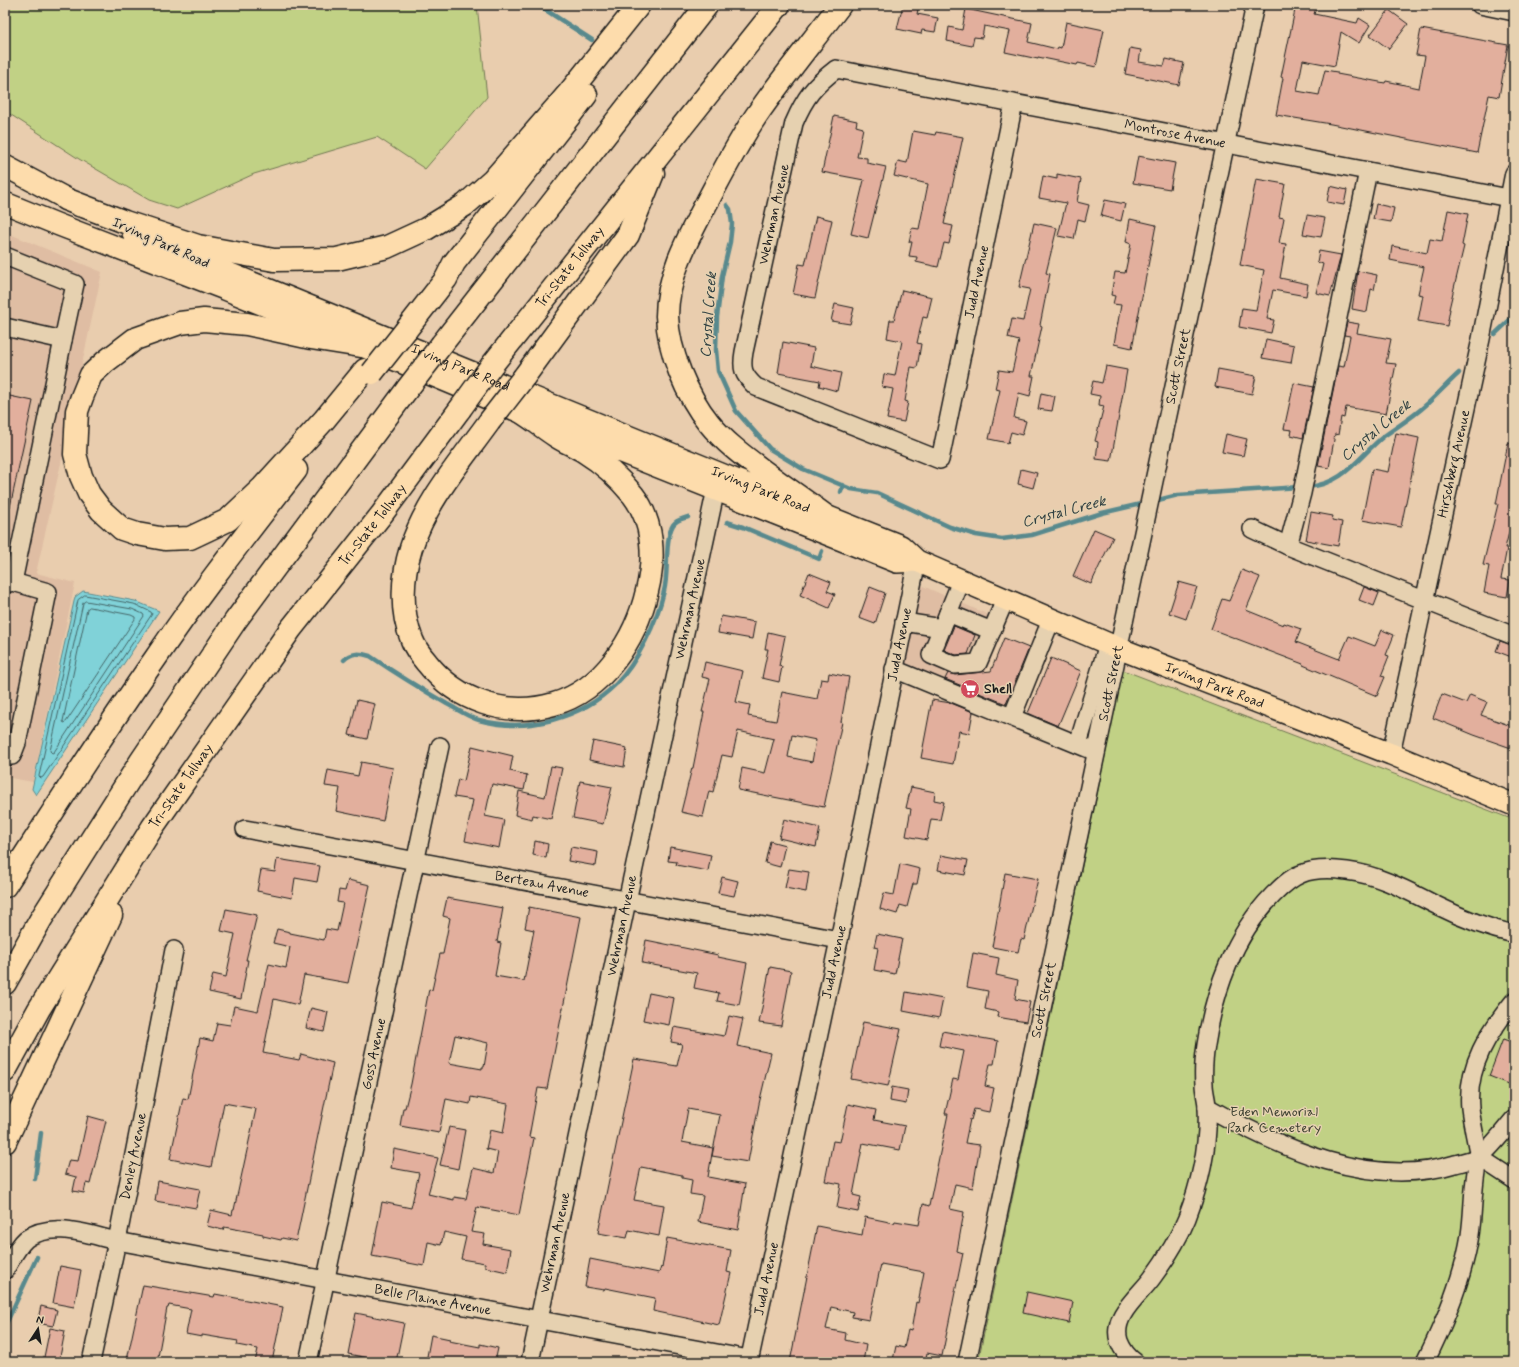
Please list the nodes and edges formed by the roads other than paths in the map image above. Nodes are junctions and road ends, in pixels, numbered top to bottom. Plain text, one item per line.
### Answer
1 (639, 5) edge
2 (654, 5) edge
3 (707, 5) edge
4 (779, 5) edge
5 (840, 5) edge
6 (1255, 5) edge
7 (1480, 5) edge
8 (1514, 12) edge
9 (836, 69) joint
10 (1014, 103) junction
11 (1225, 144) junction
12 (664, 148) junction
13 (9, 166) edge
14 (1368, 171) junction
15 (1514, 173) edge
16 (65, 199) junction
17 (1511, 199) edge
18 (5, 203) edge
19 (5, 256) edge
20 (5, 327) edge
21 (63, 340) junction
22 (361, 346) junction
23 (368, 372) junction
24 (523, 413) junction
25 (940, 460) joint
26 (716, 489) junction
27 (828, 517) junction
28 (1252, 529) dead end
29 (1288, 546) junction
30 (917, 561) junction
31 (961, 581) junction
32 (9, 583) edge
33 (1005, 600) junction
34 (1424, 601) junction
35 (1051, 620) junction
36 (945, 621) junction
37 (904, 622) junction
38 (992, 631) junction
39 (1514, 636) edge
40 (1113, 646) junction
41 (894, 669) junction
42 (1012, 717) junction
43 (1078, 744) junction
44 (440, 746) dead end
45 (1096, 752) junction
46 (1391, 754) junction
47 (5, 755) edge
48 (1514, 805) edge
49 (152, 828) junction
50 (245, 829) dead end
51 (415, 861) junction
52 (5, 886) edge
53 (627, 901) junction
54 (1514, 934) edge
55 (839, 940) junction
56 (174, 950) dead end
57 (5, 983) edge
58 (1514, 1001) edge
59 (5, 1071) edge
60 (1207, 1107) junction
61 (1514, 1119) edge
62 (5, 1142) edge
63 (1479, 1156) junction
64 (1514, 1180) edge
65 (117, 1241) junction
66 (5, 1270) edge
67 (324, 1280) junction
68 (539, 1320) junction
69 (749, 1360) edge
70 (91, 1362) edge
71 (308, 1362) edge
72 (530, 1362) edge
73 (967, 1362) edge
74 (1135, 1362) edge
75 (1425, 1362) edge

1 - 16 highway
2 - 23 highway, bridge
3 - 57 highway, bridge
4 - 12 highway, Tri-State Tollway
5 - 27 highway
6 - 11 street, Scott Street
7 - 8 street
9 - 10 street, Montrose Avenue
9 - 25 street, Wehrman Avenue
10 - 11 street, Montrose Avenue
10 - 25 street, Judd Avenue
11 - 14 street, Montrose Avenue
11 - 40 street, Scott Street
12 - 24 highway, bridge
12 - 49 highway, Tri-State Tollway, bridge
13 - 16 main road, Irving Park Road
14 - 17 street, Montrose Avenue
14 - 29 street
15 - 17 street, Hirschberg Avenue
16 - 27 main road, Irving Park Road
17 - 34 street, Hirschberg Avenue
18 - 22 main road, Irving Park Road
19 - 21 street
20 - 21 street
21 - 32 street
22 - 23 highway
22 - 24 main road, Irving Park Road
23 - 52 highway
24 - 26 main road, Irving Park Road
26 - 30 main road, Irving Park Road
26 - 53 street, Wehrman Avenue
27 - 30 main road, Irving Park Road
28 - 29 street
29 - 34 street
30 - 31 main road, Irving Park Road
30 - 37 street, Judd Avenue
31 - 33 main road, Irving Park Road
31 - 36 street
32 - 47 street
33 - 35 main road, Irving Park Road
33 - 38 street
34 - 39 street
34 - 46 street, Hirschberg Avenue
35 - 40 main road, Irving Park Road
35 - 42 street
36 - 37 street
36 - 38 street
36 - 38 street
37 - 41 street, Judd Avenue
40 - 43 street
40 - 45 street, Scott Street
40 - 46 main road, Irving Park Road
41 - 42 street
41 - 55 street, Judd Avenue
42 - 43 street
43 - 45 street
44 - 51 street, Goss Avenue
45 - 73 street, Scott Street
46 - 48 main road, Irving Park Road
49 - 59 highway, Tri-State Tollway
49 - 62 highway
50 - 51 street, Berteau Avenue
51 - 53 street, Berteau Avenue
51 - 67 street, Goss Avenue
53 - 55 street, Berteau Avenue
53 - 68 street, Wehrman Avenue
54 - 60 street
55 - 69 street, Judd Avenue
56 - 65 street, Denley Avenue
58 - 63 street
60 - 63 street
60 - 74 street
61 - 63 street
63 - 64 street
63 - 75 street
65 - 66 street, Belle Plaine Avenue
65 - 67 street, Belle Plaine Avenue
65 - 70 street, Denley Avenue
67 - 68 street, Belle Plaine Avenue
67 - 71 street, Goss Avenue
68 - 69 street, Belle Plaine Avenue
68 - 72 street, Wehrman Avenue

